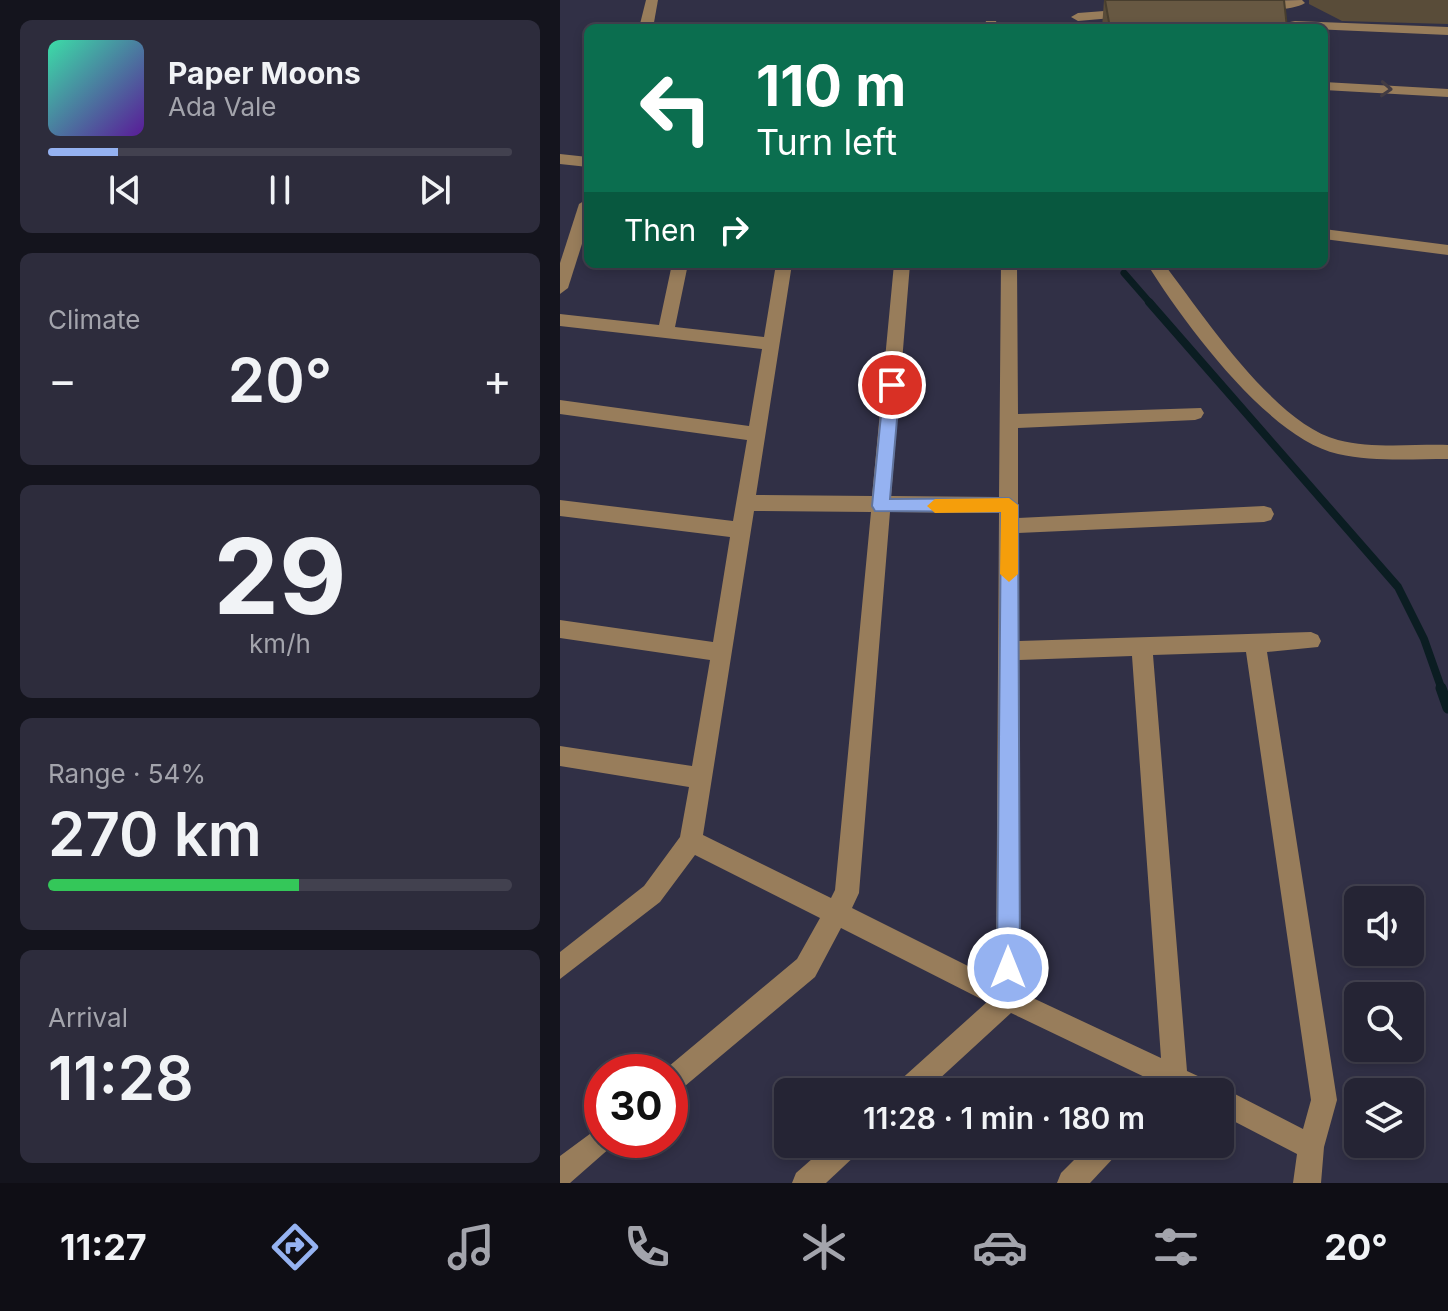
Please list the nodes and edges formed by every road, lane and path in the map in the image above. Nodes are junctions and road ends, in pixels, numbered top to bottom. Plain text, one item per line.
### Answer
1 (652, 0) edge
2 (1075, 0) edge
3 (1298, 1) edge
4 (1251, 6) edge
5 (1141, 13) edge
6 (1080, 22) edge
7 (647, 24) edge
8 (1295, 24) edge
9 (1328, 28) edge
10 (1448, 31) edge
11 (1328, 86) edge
12 (1448, 93) edge
13 (560, 159) edge
14 (584, 162) edge
15 (584, 213) edge
16 (1328, 235) edge
17 (1448, 250) edge
18 (679, 268) edge
19 (783, 268) edge
20 (902, 268) edge
21 (1009, 268) edge
22 (1158, 268) edge
23 (560, 288) edge
24 (560, 320) edge
25 (666, 332) junction
26 (771, 344) junction
27 (560, 407) edge
28 (1195, 413) dead end
29 (1009, 421) junction
30 (757, 434) junction
31 (1448, 452) edge
32 (745, 503) junction
33 (881, 506) junction
34 (560, 508) edge
35 (1264, 514) dead end
36 (1009, 516) junction
37 (741, 530) junction
38 (560, 629) edge
39 (1311, 641) dead end
40 (1255, 643) junction
41 (1142, 647) junction
42 (1009, 651) junction
43 (722, 653) junction
44 (560, 756) edge
45 (701, 778) junction
46 (691, 841) junction
47 (837, 914) junction
48 (560, 967) edge
49 (1008, 999) junction
50 (688, 1067) edge
51 (921, 1078) edge
52 (1157, 1078) edge
53 (1168, 1078) edge
54 (1234, 1107) edge
55 (1311, 1147) junction
56 (584, 1153) edge
57 (834, 1158) edge
58 (1095, 1158) edge
59 (560, 1173) edge
60 (806, 1183) edge
61 (1071, 1183) edge
62 (1307, 1183) edge

1 - 7 street
2 - 6 street
3 - 4 street
3 - 8 street
5 - 6 street
9 - 10 street
11 -> 12 street
13 - 14 street
15 - 23 street
16 - 17 street
18 - 25 street
19 - 26 street
20 - 33 street
21 - 29 street
22 - 31 street
24 - 25 street
25 - 26 street
26 - 30 street
27 - 30 street
28 - 29 street
29 - 36 street
30 - 32 street
32 - 33 street
32 - 37 street
33 - 36 street
33 - 47 street
34 - 37 street
35 - 36 street
36 - 42 street
37 - 43 street
38 - 43 street
39 - 40 street
40 - 41 street
40 - 55 street
41 - 42 street
41 - 53 street
42 - 49 street
43 - 45 street
44 - 45 street
45 - 46 street
46 - 47 street
46 - 48 street
47 - 49 street
47 - 50 street
49 - 51 street
49 - 52 street
54 - 55 street
55 - 62 street
56 - 59 street
57 - 60 street
58 - 61 street

